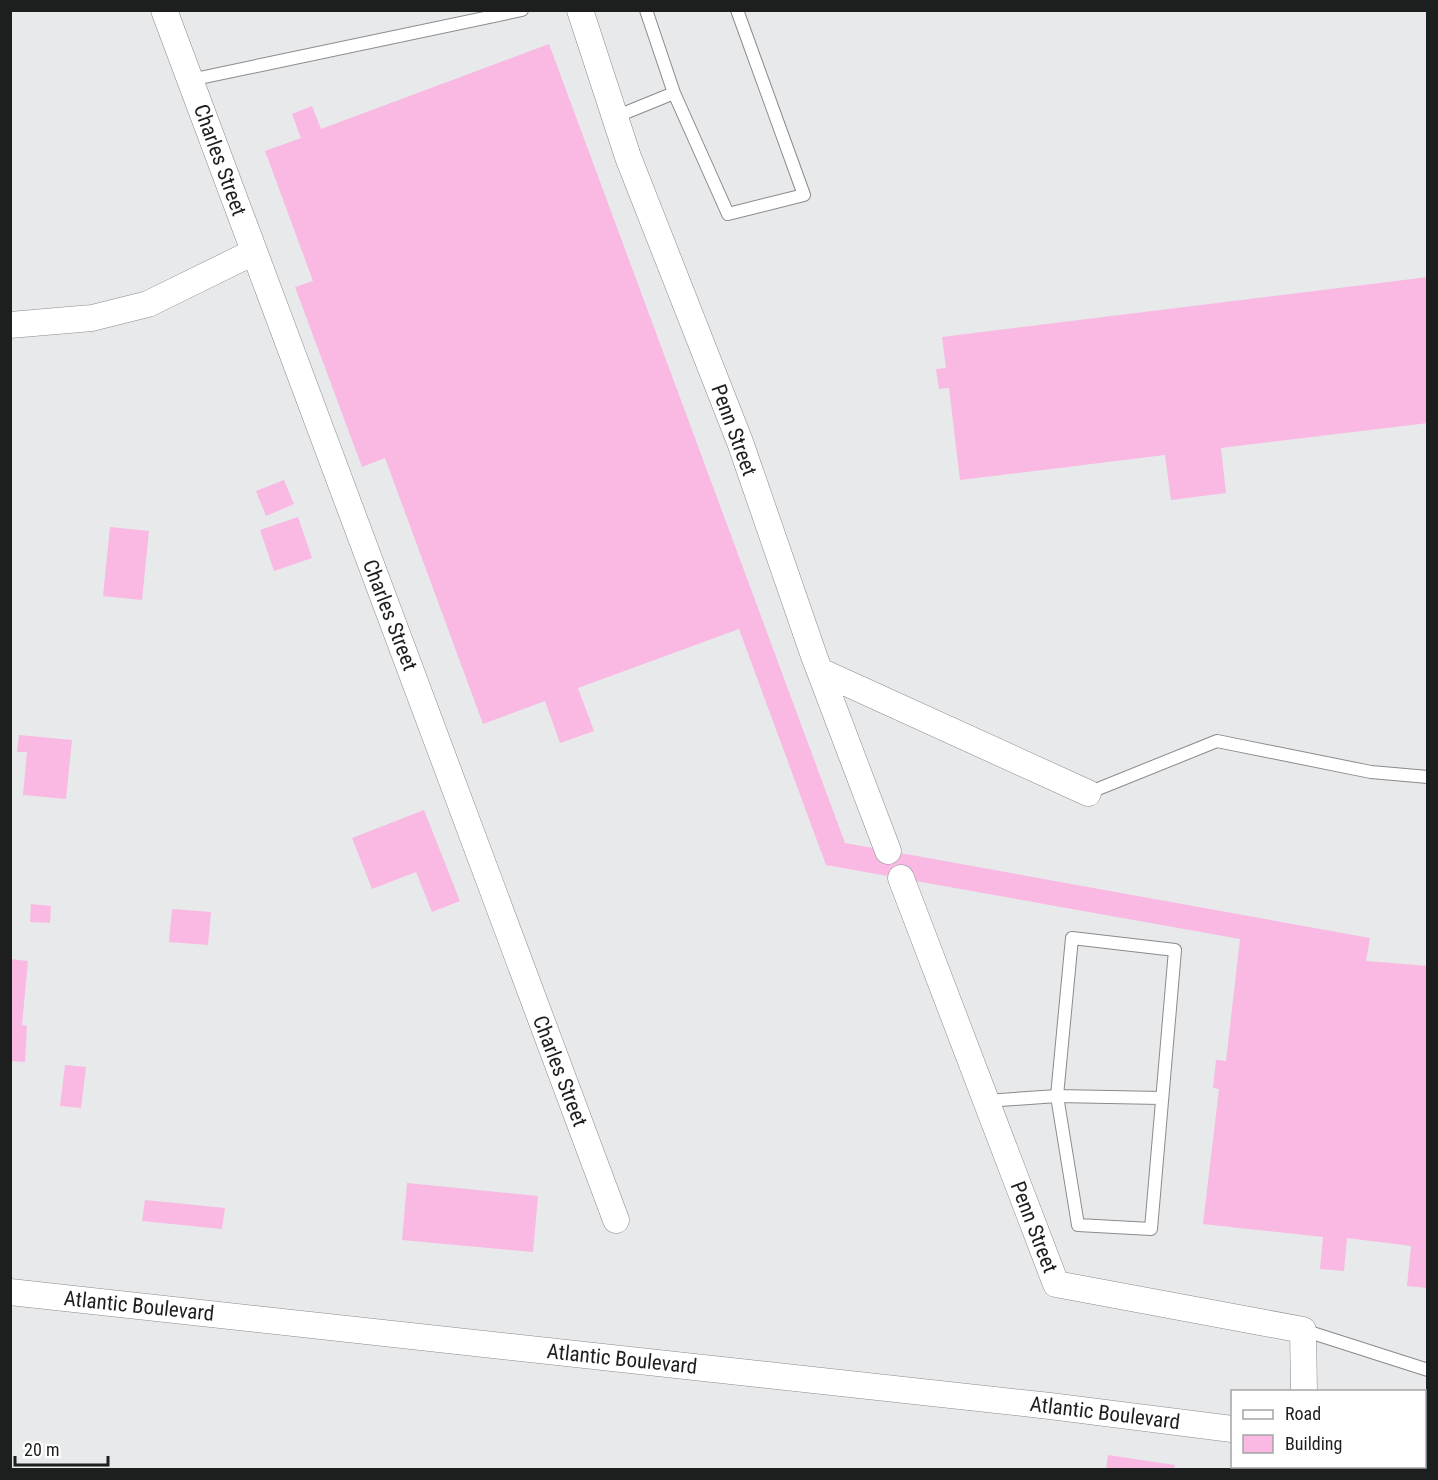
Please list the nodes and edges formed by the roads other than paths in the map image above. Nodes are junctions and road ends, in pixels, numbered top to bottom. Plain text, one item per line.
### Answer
1 (164, 10) edge
2 (522, 10) edge
3 (580, 10) edge
4 (646, 10) edge
5 (737, 10) edge
6 (190, 80) junction
7 (674, 93) junction
8 (615, 117) junction
9 (254, 252) junction
10 (10, 325) edge
11 (820, 671) junction
12 (1428, 777) edge
13 (1088, 793) joint
14 (888, 851) dead end
15 (901, 878) dead end
16 (1057, 1096) junction
17 (1161, 1098) junction
18 (986, 1101) junction
19 (616, 1220) dead end
20 (10, 1292) edge
21 (1303, 1330) junction
22 (1428, 1370) edge
23 (1304, 1390) edge
24 (1231, 1429) edge

1 - 6 street, Charles Street
2 - 6 lane
3 - 8 street, Penn Street
4 - 7 lane
5 - 7 lane
6 - 9 street, Charles Street
7 - 8 lane
8 - 11 street, Penn Street
9 - 10 street
9 - 19 street, Charles Street
11 - 13 street
11 - 14 street, Penn Street
12 - 13 lane
15 - 18 street, Penn Street
16 - 17 lane
16 - 17 lane
16 - 17 lane
16 - 18 lane
18 - 21 street, Penn Street
20 - 24 street, Atlantic Boulevard
21 - 22 lane
21 - 23 street

